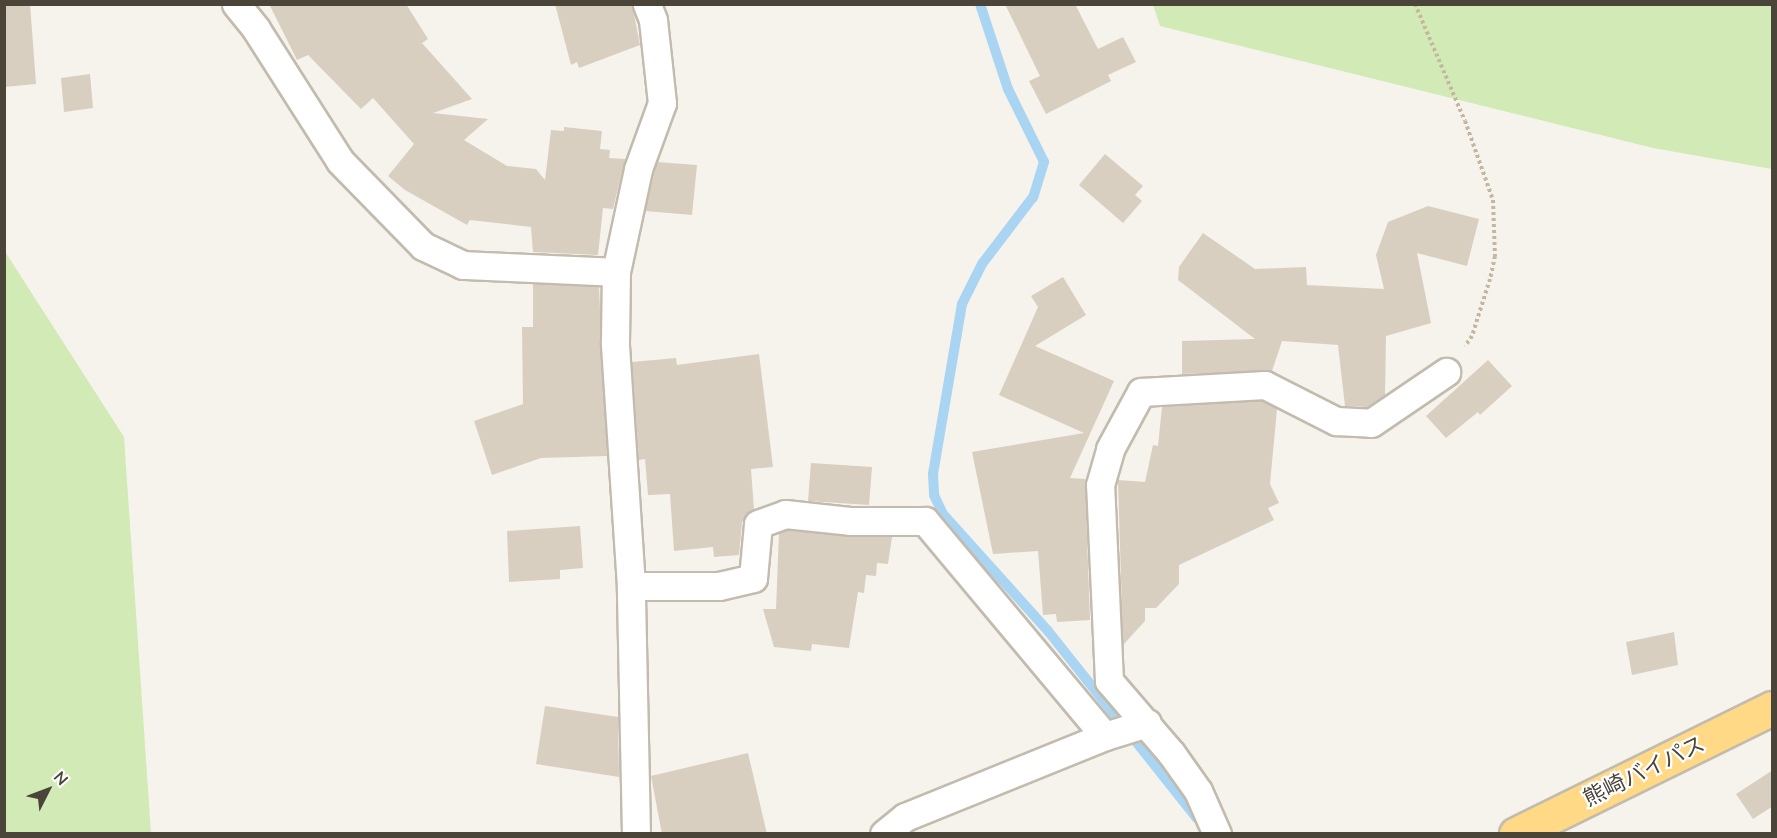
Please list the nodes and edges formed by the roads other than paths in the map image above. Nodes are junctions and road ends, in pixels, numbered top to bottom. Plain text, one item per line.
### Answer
1 (236, 4) edge
2 (647, 4) edge
3 (615, 272) junction
4 (1446, 372) road end
5 (631, 586) junction
6 (1773, 708) edge
7 (1147, 723) junction
8 (1105, 736) junction
9 (636, 834) edge
10 (884, 834) edge
11 (1218, 834) edge
12 (1516, 834) edge

1 - 3 street
2 - 3 street
3 - 5 street
4 - 7 street
5 - 8 street
5 - 9 street
6 - 12 highway, 熊崎バイパス
7 - 8 street
7 - 11 street
8 - 10 street

